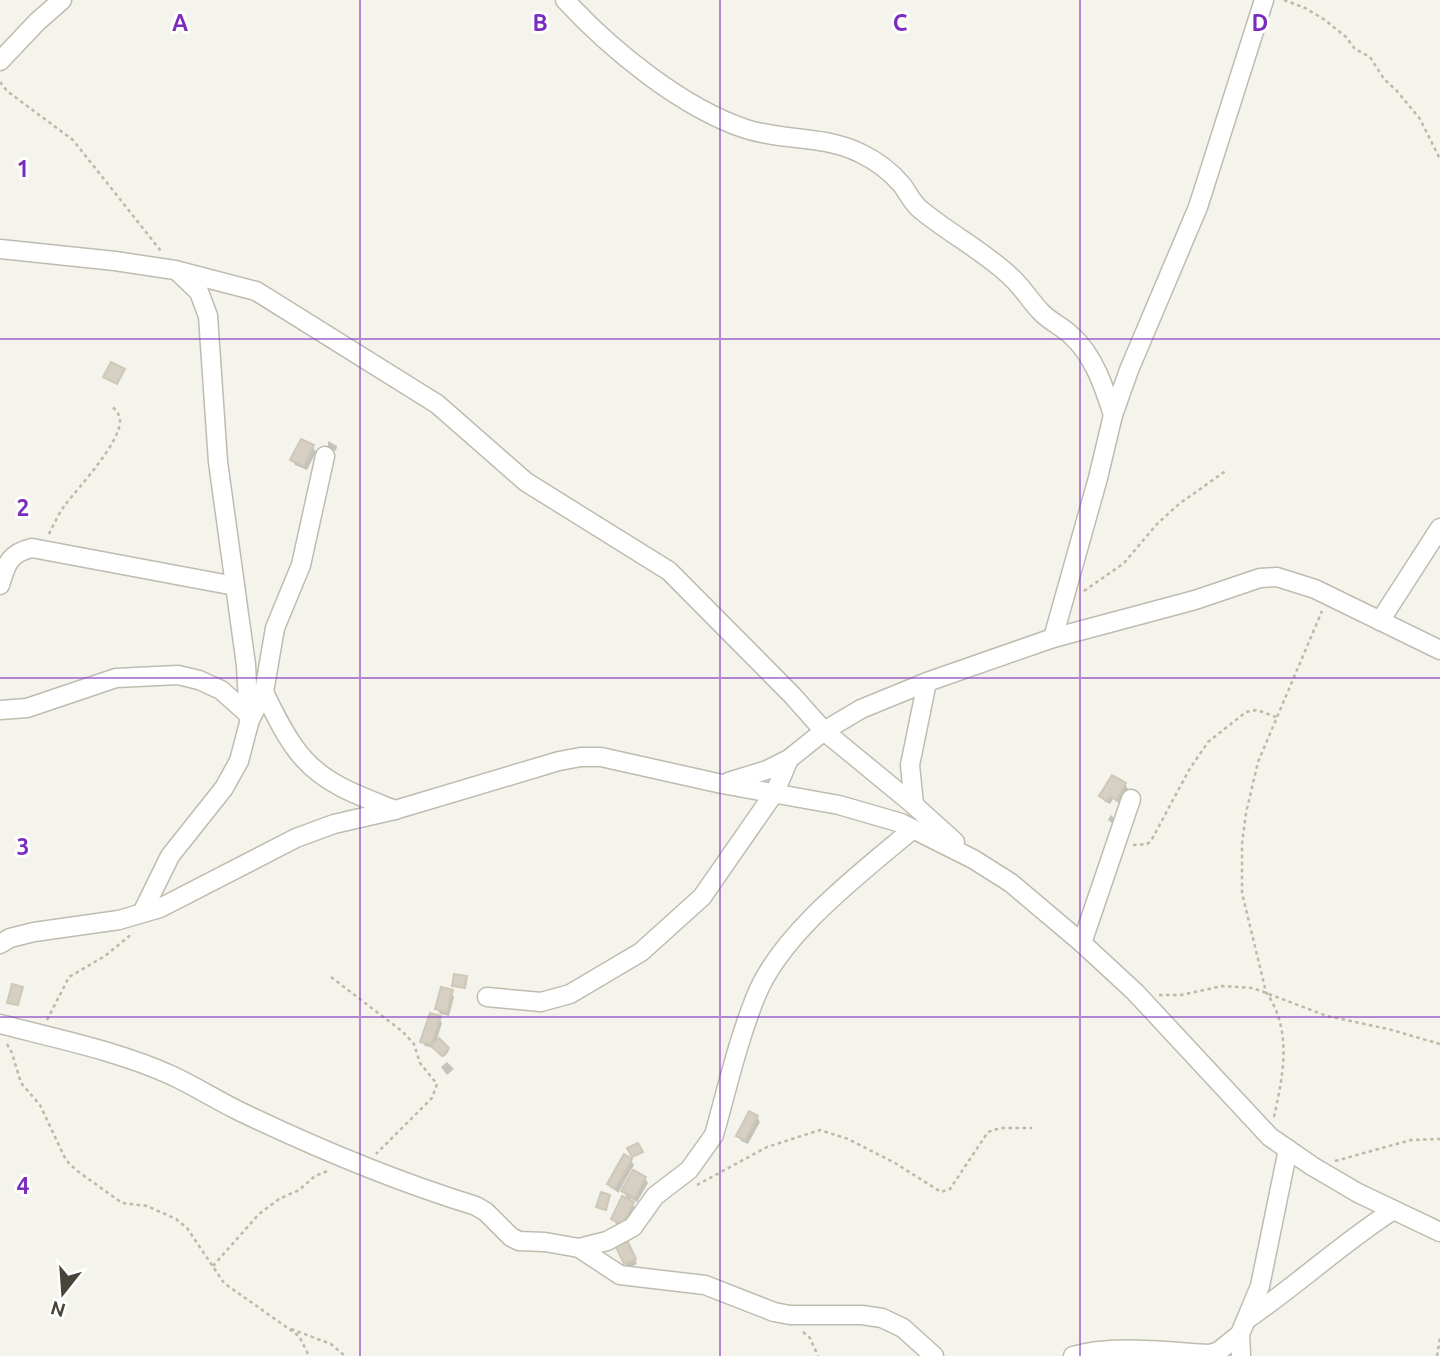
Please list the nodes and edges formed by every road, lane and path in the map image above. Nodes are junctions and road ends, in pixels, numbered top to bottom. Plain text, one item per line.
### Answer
1 (62, 0) edge
2 (565, 0) edge
3 (1264, 0) edge
4 (1284, 0) edge
5 (0, 61) edge
6 (0, 82) edge
7 (1440, 159) edge
8 (0, 249) edge
9 (175, 270) junction
10 (112, 406) dead end
11 (1112, 415) junction
12 (325, 456) dead end
13 (1227, 470) dead end
14 (1440, 528) edge
15 (40, 549) junction
16 (0, 585) edge
17 (235, 586) junction
18 (1328, 595) junction
19 (1063, 604) junction
20 (1380, 621) junction
21 (1053, 639) junction
22 (1440, 650) edge
23 (927, 682) junction
24 (264, 692) junction
25 (0, 710) edge
26 (1278, 718) junction
27 (249, 719) junction
28 (824, 731) junction
29 (789, 759) junction
30 (722, 784) junction
31 (775, 792) junction
32 (1131, 799) dead end
33 (914, 805) junction
34 (395, 810) junction
35 (914, 829) junction
36 (1115, 846) junction
37 (973, 859) junction
38 (144, 911) junction
39 (1083, 943) junction
40 (0, 944) edge
41 (331, 977) dead end
42 (1135, 992) junction
43 (1266, 992) junction
44 (487, 997) dead end
45 (0, 1024) edge
46 (39, 1033) junction
47 (5, 1041) dead end
48 (1440, 1044) edge
49 (1032, 1128) dead end
50 (1270, 1137) junction
51 (1440, 1139) edge
52 (1288, 1149) junction
53 (354, 1162) junction
54 (1312, 1166) junction
55 (671, 1182) junction
56 (1392, 1210) junction
57 (1440, 1232) edge
58 (579, 1248) junction
59 (213, 1266) junction
60 (1243, 1327) junction
61 (288, 1328) junction
62 (1440, 1338) edge
63 (309, 1356) edge
64 (345, 1356) edge
65 (934, 1356) edge
66 (1073, 1356) edge
67 (1241, 1356) edge
68 (1437, 1356) edge

1 - 5 street
2 - 11 street
3 - 11 street
4 - 7 path
6 - 9 path
8 - 9 street
9 - 17 street
9 - 28 street
10 - 15 path
11 - 19 street
12 - 24 street
13 - 19 path
14 - 20 street
15 - 16 street
15 - 17 street
17 - 27 street
18 - 20 street
18 - 21 street
18 - 26 path
19 - 21 street
20 - 22 street
21 - 23 street
23 - 28 street
23 - 33 street
24 - 27 street
24 - 34 street
25 - 27 street
26 - 36 path
26 - 43 path
27 - 38 street
28 - 29 street
28 - 33 street
29 - 30 street
29 - 31 street
30 - 31 street
30 - 34 street
31 - 35 street
31 - 44 street
32 - 36 street
33 - 37 street
34 - 38 street
35 - 37 street
35 - 55 street
36 - 39 street
37 - 39 street
38 - 40 street
38 - 46 path
39 - 42 street
41 - 53 path
42 - 43 path
42 - 50 street
43 - 48 path
43 - 50 path
45 - 46 street
46 - 53 street
47 - 59 path
49 - 55 path
50 - 52 street
51 - 54 path
52 - 54 street
52 - 60 street
53 - 58 street
53 - 59 path
54 - 56 street
55 - 58 street
56 - 57 street
56 - 60 street
58 - 65 street
59 - 61 path
60 - 66 street
60 - 67 street
61 - 63 path
61 - 64 path
62 - 68 path

